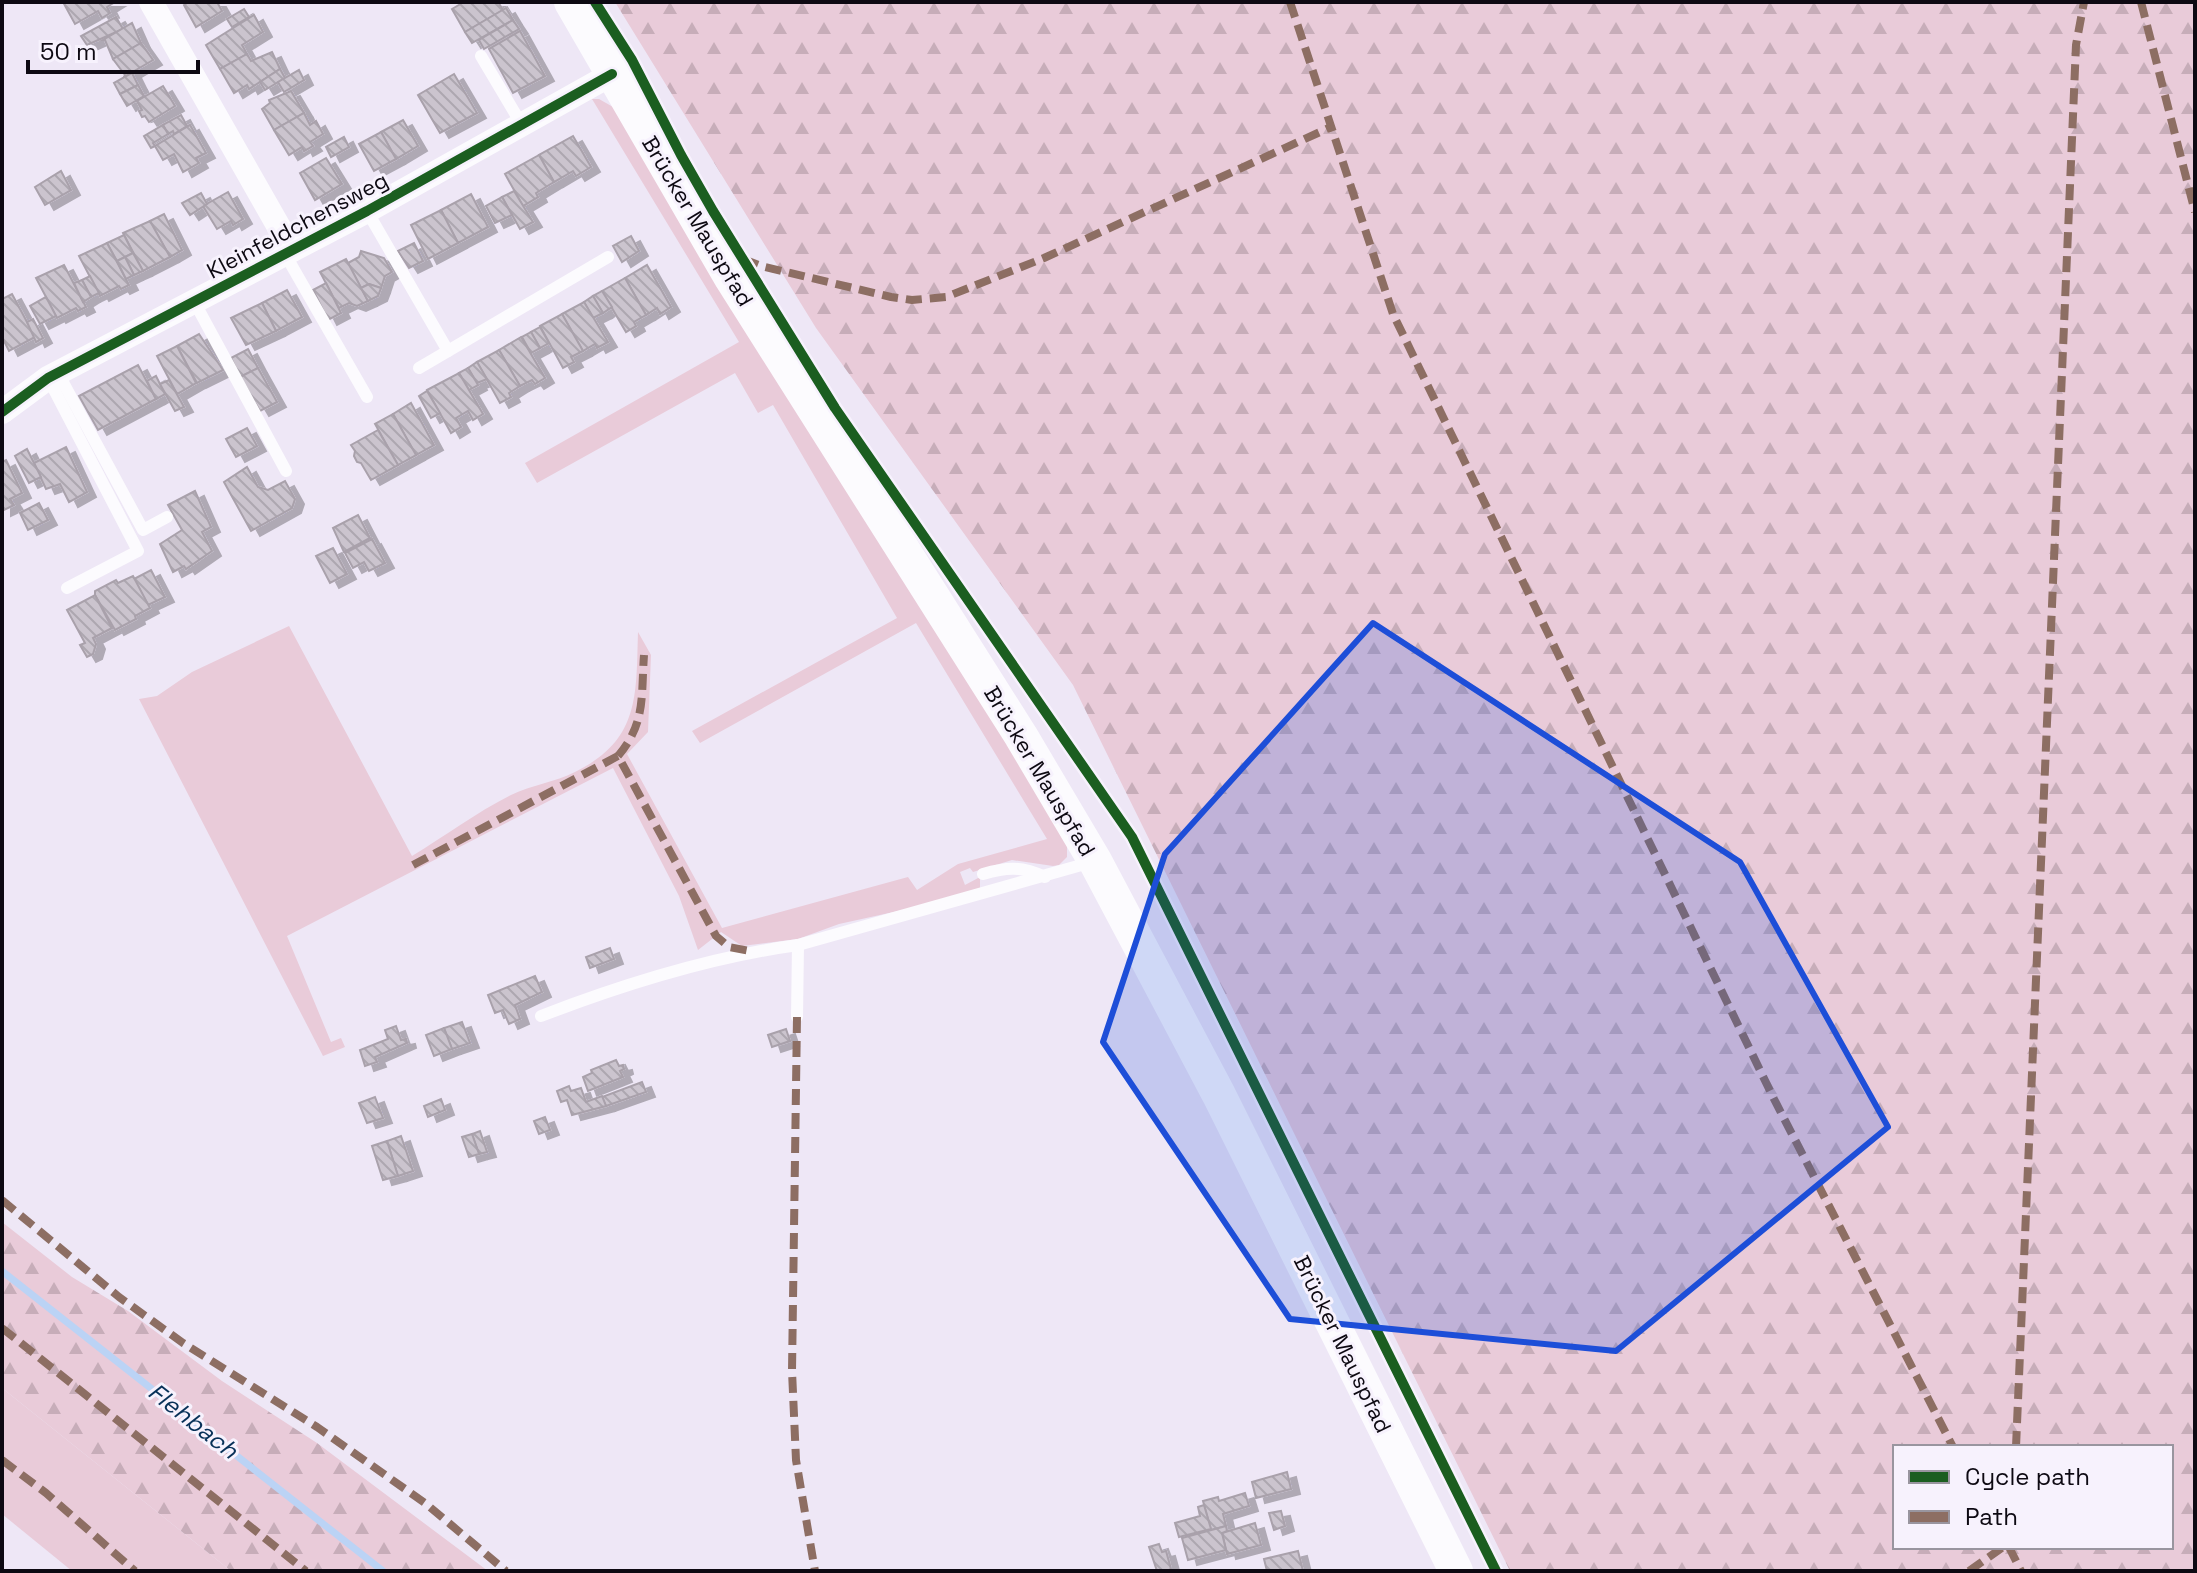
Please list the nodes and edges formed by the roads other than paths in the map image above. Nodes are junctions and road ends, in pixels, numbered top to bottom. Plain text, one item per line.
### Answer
1 (151, 2) edge
2 (571, 2) edge
3 (481, 56) dead end
4 (612, 74) junction
5 (522, 125) junction
6 (367, 211) junction
7 (289, 252) junction
8 (608, 257) dead end
9 (195, 303) junction
10 (448, 351) junction
11 (419, 368) dead end
12 (53, 375) junction
13 (367, 397) dead end
14 (2, 412) edge
15 (286, 471) dead end
16 (167, 517) dead end
17 (67, 588) dead end
18 (1095, 861) junction
19 (983, 874) dead end
20 (1045, 877) junction
21 (798, 945) junction
22 (541, 1016) dead end
23 (797, 1017) dead end
24 (1456, 1571) edge

1 - 7 street
2 - 4 main road, Brücker Mauspfad
3 - 5 lane
4 - 5 street, Kleinfeldchensweg
4 - 18 main road, Brücker Mauspfad
5 - 6 street, Kleinfeldchensweg
6 - 7 street, Kleinfeldchensweg
6 - 10 lane, Kleinfeldchensweg
7 - 9 street, Kleinfeldchensweg
7 - 13 lane
8 - 10 lane
9 - 12 street, Kleinfeldchensweg
9 - 15 lane
10 - 11 lane
12 - 14 street, Kleinfeldchensweg
12 - 16 lane
12 - 17 lane
18 - 20 lane
18 - 24 main road, Brücker Mauspfad
19 - 20 lane
20 - 21 lane
21 - 22 lane
21 - 23 lane

